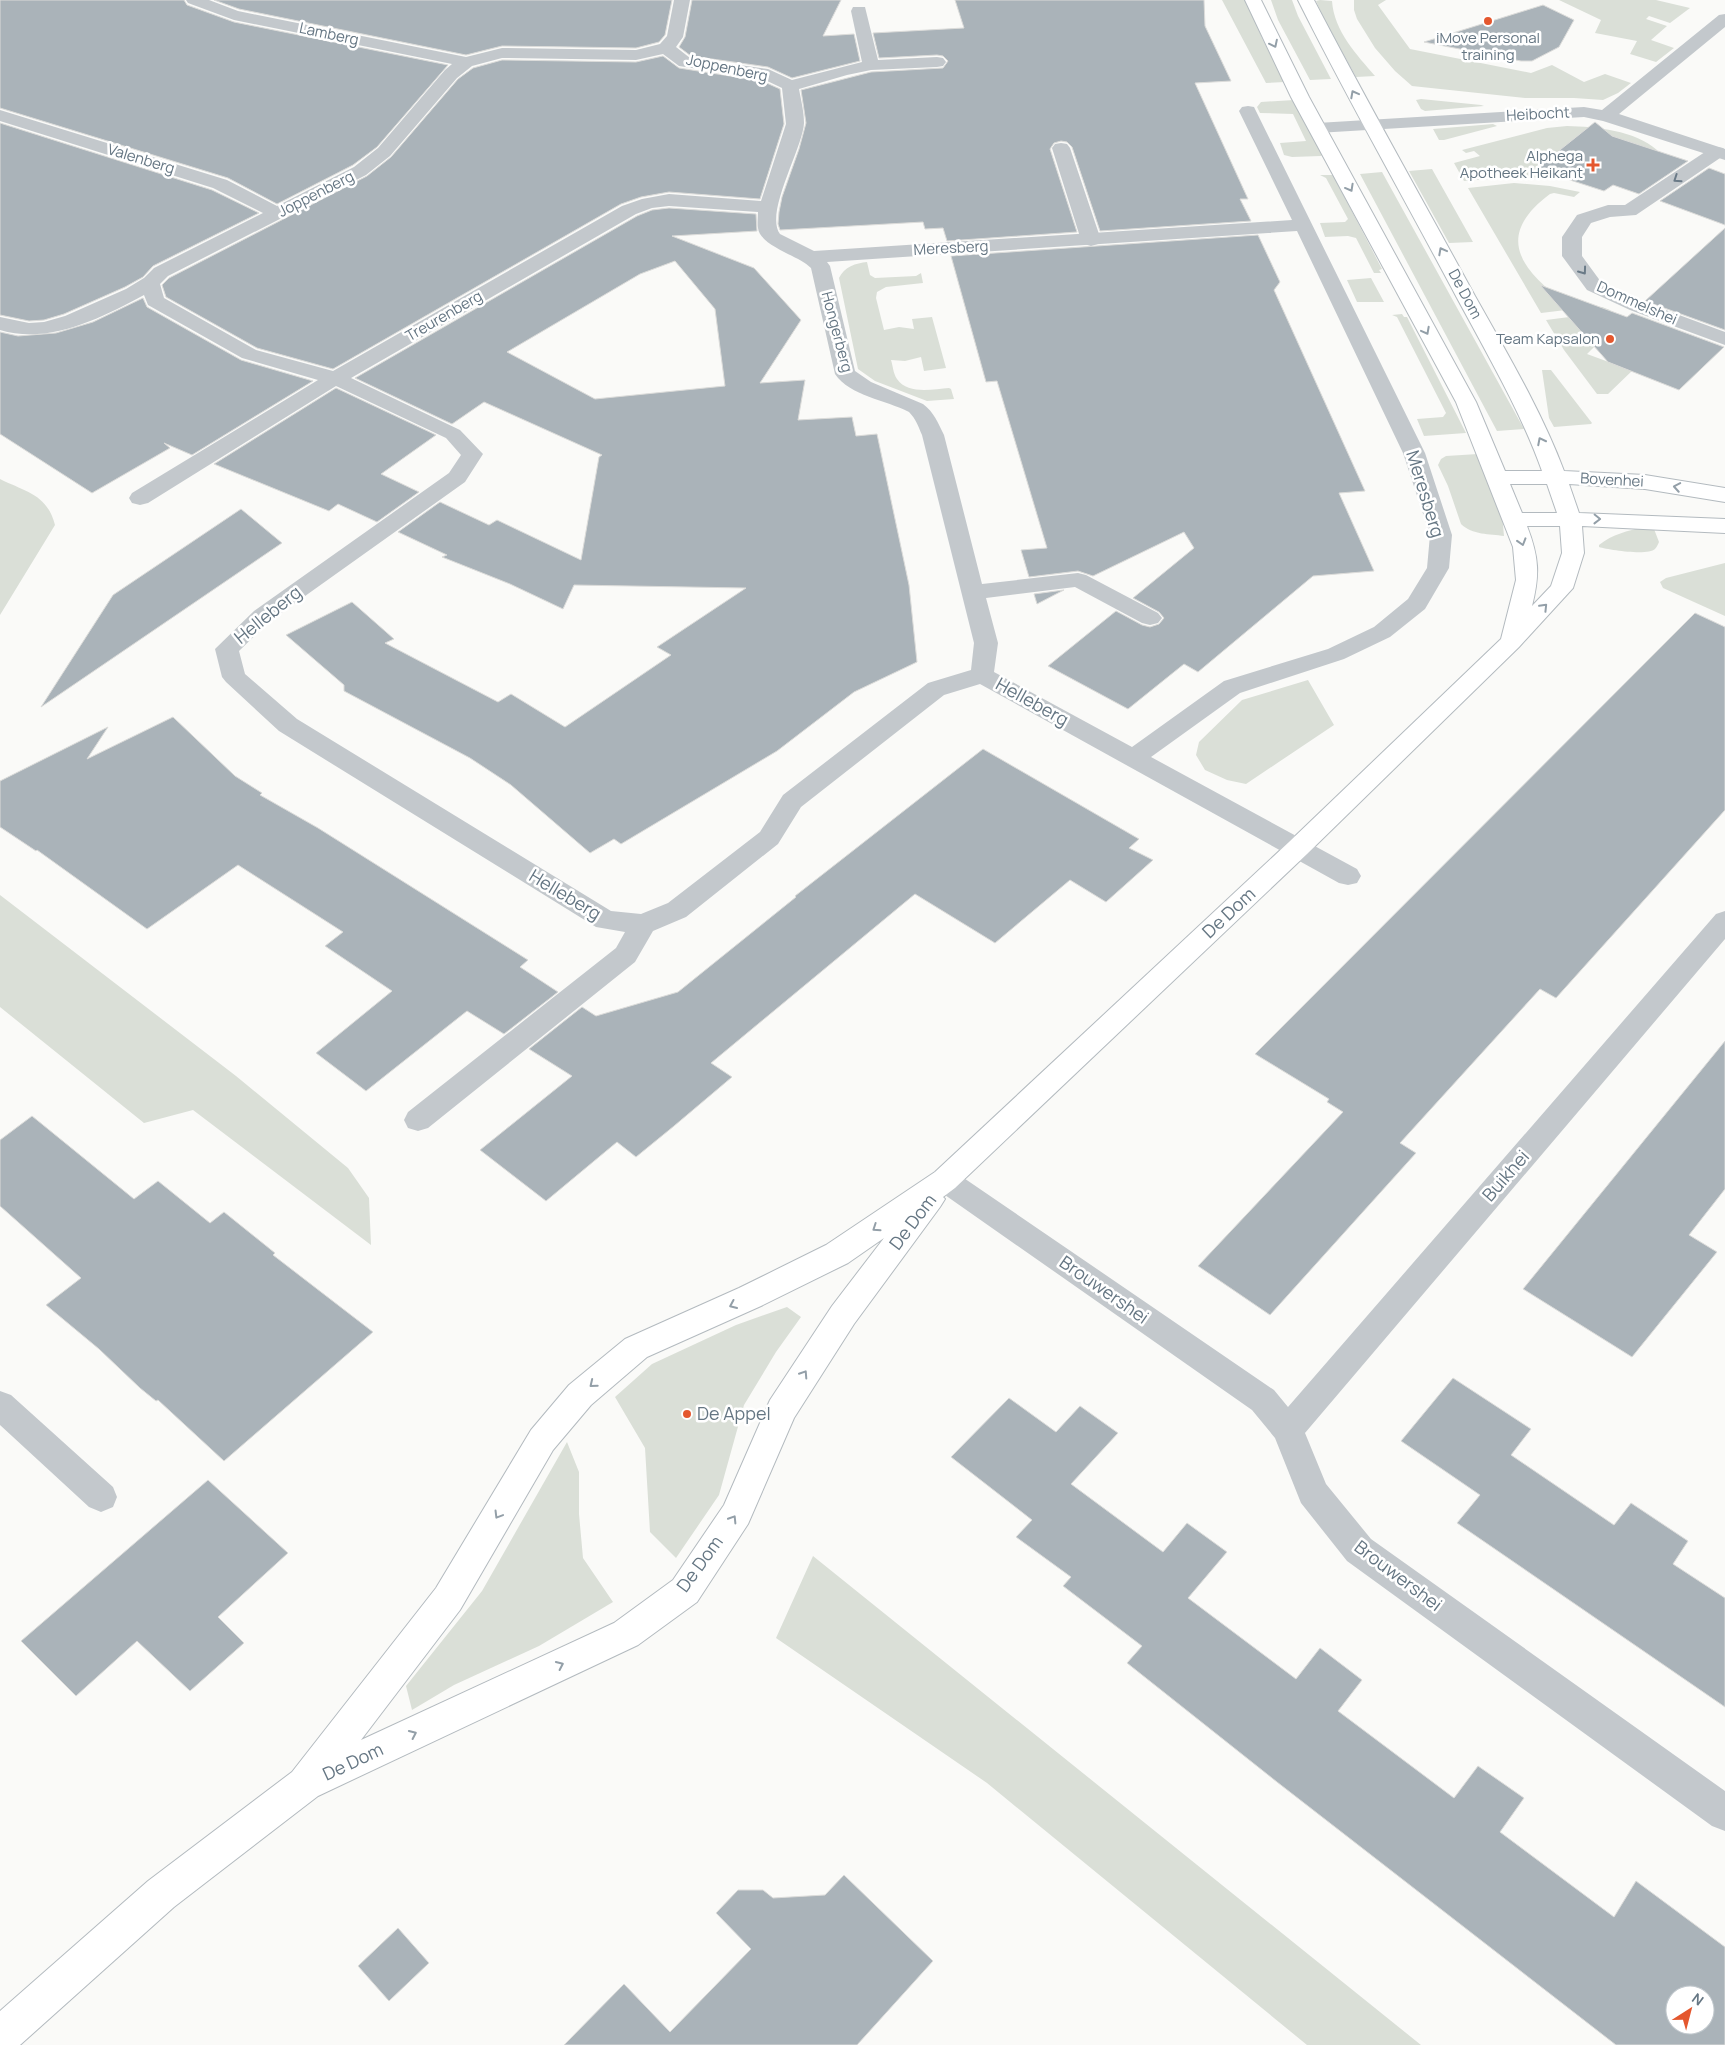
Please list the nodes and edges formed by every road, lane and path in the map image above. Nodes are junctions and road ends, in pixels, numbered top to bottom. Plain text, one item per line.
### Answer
1 (194, 0) edge
2 (682, 0) edge
3 (1253, 0) edge
4 (1306, 0) edge
5 (859, 11) dead end
6 (1725, 19) edge
7 (666, 48) junction
8 (466, 62) junction
9 (936, 62) dead end
10 (871, 65) junction
11 (790, 86) junction
12 (1248, 111) dead end
13 (0, 115) edge
14 (1606, 116) junction
15 (1370, 124) junction
16 (1317, 128) junction
17 (1061, 148) dead end
18 (1722, 151) edge
19 (768, 207) junction
20 (277, 213) junction
21 (1304, 225) junction
22 (1091, 240) junction
23 (811, 257) junction
24 (151, 284) junction
25 (0, 323) edge
26 (1725, 339) edge
27 (335, 378) junction
28 (1554, 477) junction
29 (1497, 478) junction
30 (1725, 495) edge
31 (140, 498) dead end
32 (1570, 518) junction
33 (1514, 520) junction
34 (1725, 526) edge
35 (973, 592) junction
36 (1150, 618) dead end
37 (1511, 642) junction
38 (982, 675) junction
39 (1133, 758) junction
40 (1298, 848) junction
41 (1348, 876) dead end
42 (1725, 921) edge
43 (642, 924) junction
44 (418, 1120) dead end
45 (945, 1180) junction
46 (0, 1405) edge
47 (1288, 1430) junction
48 (101, 1497) dead end
49 (305, 1784) junction
50 (1725, 1813) edge
51 (0, 2037) edge

1 - 8 street, Lamberg
2 - 7 street, Joppenberg
3 -> 16 street
15 -> 4 street, De Dom
5 - 10 street
6 - 14 street
7 - 8 street, Joppenberg
7 - 11 street, Joppenberg
8 - 20 street, Joppenberg
9 - 10 street
10 - 11 street
11 - 19 street
12 - 21 street, Meresberg
13 - 20 street, Valenberg
14 - 15 street, Heibocht
14 - 18 street, Dommelshei
15 - 16 street, Heibocht
28 -> 15 street, De Dom
16 -> 29 street
17 - 22 street
18 -> 26 street, Dommelshei
19 - 23 street
19 - 27 street, Treurenberg
20 - 24 street, Joppenberg
21 - 22 street, Meresberg
21 - 39 street, Meresberg
22 - 23 street, Meresberg
23 - 35 street, Hongerberg
24 - 25 street
24 - 27 street
27 - 31 street, Treurenberg
27 - 43 street, Helleberg
28 - 29 street, Bovenhei
30 -> 28 street, Bovenhei
28 - 32 street, De Dom
29 - 33 street
32 - 33 street
32 -> 34 street
37 -> 32 street, De Dom
33 -> 37 street
35 - 36 street
35 - 38 street, Hongerberg
37 - 40 street, De Dom
38 - 39 street, Helleberg
38 - 43 street, Helleberg
39 - 40 street, Helleberg
40 - 41 street, Helleberg
40 - 45 street, De Dom
42 - 47 street, Buikhei
43 - 44 street
45 - 47 street, Brouwershei
45 -> 49 street, De Dom
49 -> 45 street, De Dom
46 - 48 street
47 - 50 street, Brouwershei
49 - 51 street, De Dom

